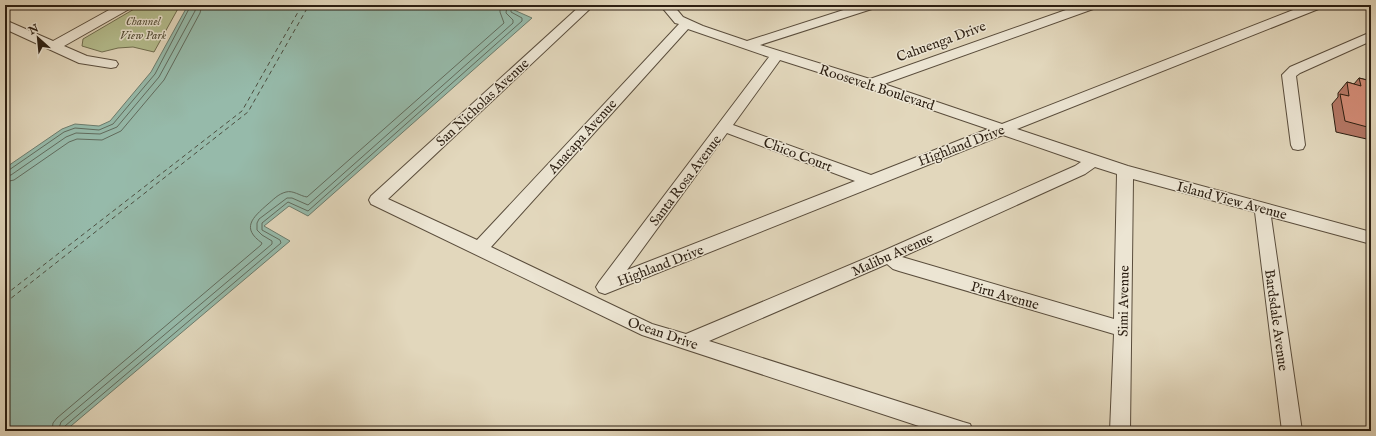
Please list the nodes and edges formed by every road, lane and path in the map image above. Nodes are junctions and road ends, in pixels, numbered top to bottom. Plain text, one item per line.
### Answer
1 (9, 5) edge
2 (127, 5) edge
3 (588, 5) edge
4 (666, 5) edge
5 (871, 5) edge
6 (1092, 5) edge
7 (1317, 5) edge
8 (5, 7) edge
9 (5, 24) edge
10 (686, 24) junction
11 (1371, 36) edge
12 (747, 45) junction
13 (54, 46) junction
14 (777, 55) junction
15 (111, 64) dead end
16 (870, 84) junction
17 (725, 127) junction
18 (1003, 129) junction
19 (1298, 145) dead end
20 (1094, 160) junction
21 (1125, 171) junction
22 (870, 182) junction
23 (377, 200) joint
24 (1262, 208) junction
25 (1371, 238) edge
26 (479, 249) junction
27 (889, 256) junction
28 (606, 286) junction
29 (591, 304) junction
30 (1123, 329) junction
31 (687, 342) junction
32 (963, 431) edge
33 (1120, 431) edge
34 (1292, 431) edge

1 - 8 street
2 - 13 street
3 - 23 street, San Nicholas Avenue
4 - 10 street, Roosevelt Boulevard
5 - 12 street
6 - 16 street, Cahuenga Drive
7 - 18 street, Highland Drive
9 - 13 street
10 - 12 street, Roosevelt Boulevard
10 - 26 street, Anacapa Avenue
11 - 19 street
12 - 14 street, Roosevelt Boulevard
13 - 15 street
14 - 16 street, Roosevelt Boulevard
14 - 17 street, Santa Rosa Avenue
16 - 18 street, Roosevelt Boulevard
17 - 22 street, Chico Court
17 - 28 street, Santa Rosa Avenue
18 - 20 street, Roosevelt Boulevard
18 - 22 street, Highland Drive
20 - 21 street, Island View Avenue
20 - 27 street, Malibu Avenue
21 - 24 street, Island View Avenue
21 - 30 street, Simi Avenue
22 - 28 street, Highland Drive
23 - 26 street, Ocean Drive
24 - 25 street, Island View Avenue
24 - 34 street, Bardsdale Avenue
26 - 29 street, Ocean Drive
27 - 30 street, Piru Avenue
27 - 31 street, Malibu Avenue
28 - 29 street, Santa Rosa Avenue
29 - 31 street, Ocean Drive
30 - 33 street, Simi Avenue
31 - 32 street, Ocean Drive

